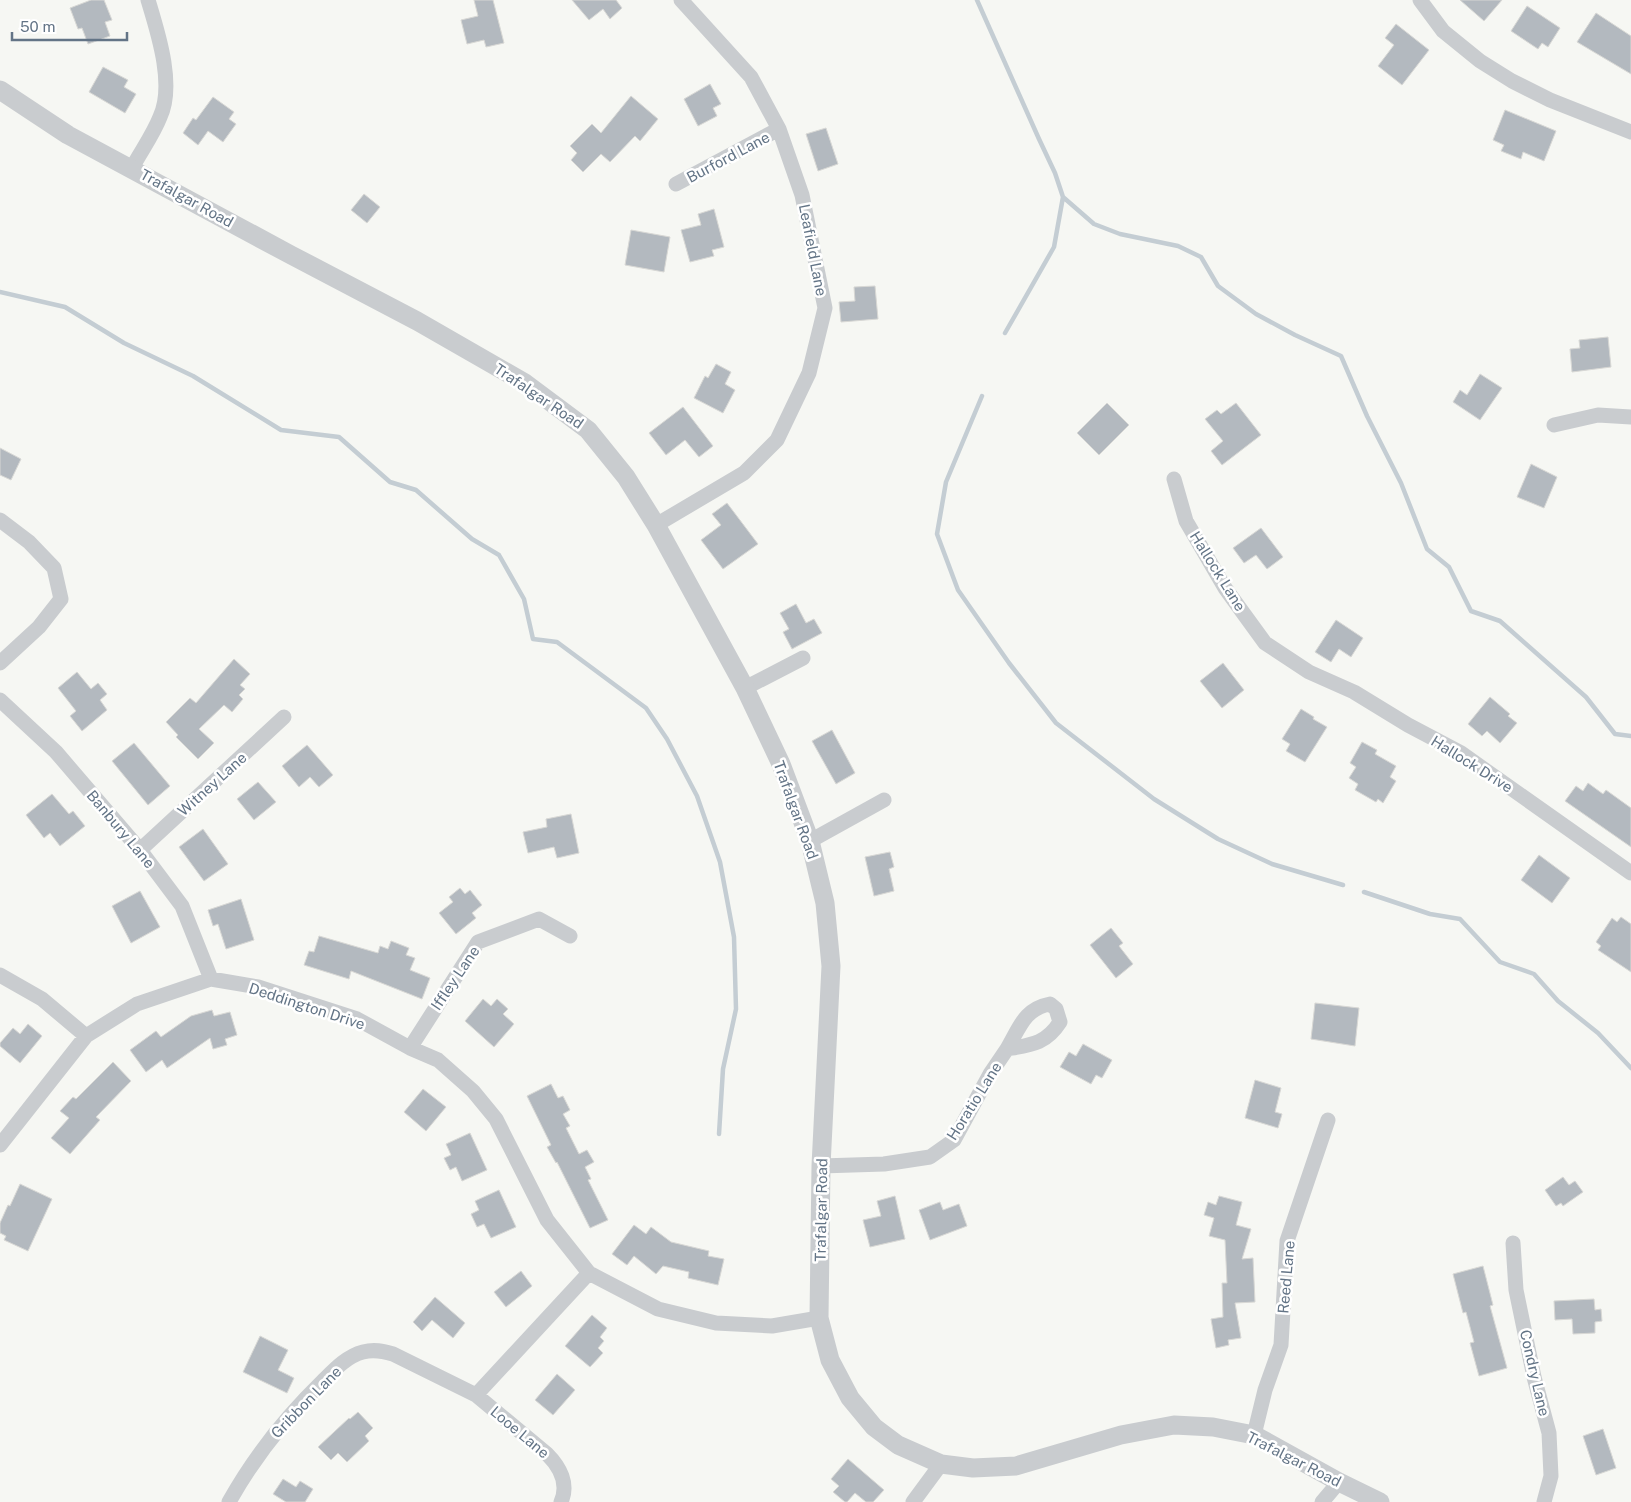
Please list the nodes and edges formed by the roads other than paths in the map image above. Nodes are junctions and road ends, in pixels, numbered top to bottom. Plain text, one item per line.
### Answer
1 (148, 0) edge
2 (681, 0) edge
3 (1420, 0) edge
4 (0, 90) edge
5 (779, 129) junction
6 (1631, 132) edge
7 (132, 168) junction
8 (676, 184) dead end
9 (1631, 417) edge
10 (1554, 425) dead end
11 (1174, 479) dead end
12 (0, 520) edge
13 (656, 525) junction
14 (1279, 652) joint
15 (803, 658) dead end
16 (0, 663) edge
17 (745, 688) junction
18 (0, 700) edge
19 (284, 718) dead end
20 (884, 800) dead end
21 (810, 841) junction
22 (140, 850) junction
23 (1631, 873) edge
24 (570, 936) dead end
25 (0, 975) edge
26 (211, 979) junction
27 (86, 1036) junction
28 (410, 1048) junction
29 (1007, 1049) dead end
30 (1328, 1120) dead end
31 (0, 1145) edge
32 (821, 1166) junction
33 (1513, 1243) dead end
34 (589, 1273) junction
35 (819, 1318) junction
36 (476, 1395) junction
37 (1254, 1435) junction
38 (941, 1464) junction
39 (1339, 1482) junction
40 (229, 1502) edge
41 (561, 1502) edge
42 (914, 1502) edge
43 (1322, 1502) edge
44 (1380, 1502) edge
45 (1544, 1502) edge

1 - 7 street
2 - 5 street, Leafield Lane
3 - 6 street
4 - 7 street, Trafalgar Road
5 - 8 street, Burford Lane
5 - 13 street, Leafield Lane
7 - 13 street, Trafalgar Road
9 - 10 street
11 - 14 street, Hallock Lane
12 - 16 street
13 - 17 street, Trafalgar Road
14 - 23 street, Hallock Drive
15 - 17 street
17 - 21 street, Trafalgar Road
18 - 22 street, Banbury Lane
19 - 22 street, Witney Lane
20 - 21 street
21 - 32 street, Trafalgar Road
22 - 26 street, Banbury Lane
24 - 28 street, Iffley Lane
25 - 27 street
26 - 27 street, Deddington Drive
26 - 28 street, Deddington Drive
27 - 31 street, Deddington Drive
28 - 34 street, Deddington Drive
29 - 32 street, Horatio Lane
30 - 37 street, Reed Lane
32 - 35 street, Trafalgar Road
33 - 45 street, Condry Lane
34 - 35 street, Deddington Drive
34 - 36 street
35 - 38 street, Trafalgar Road
36 - 40 street, Gribbon Lane
36 - 41 street, Looe Lane
37 - 38 street, Trafalgar Road
37 - 39 street, Trafalgar Road
38 - 42 street
39 - 43 street
39 - 44 street, Trafalgar Road

